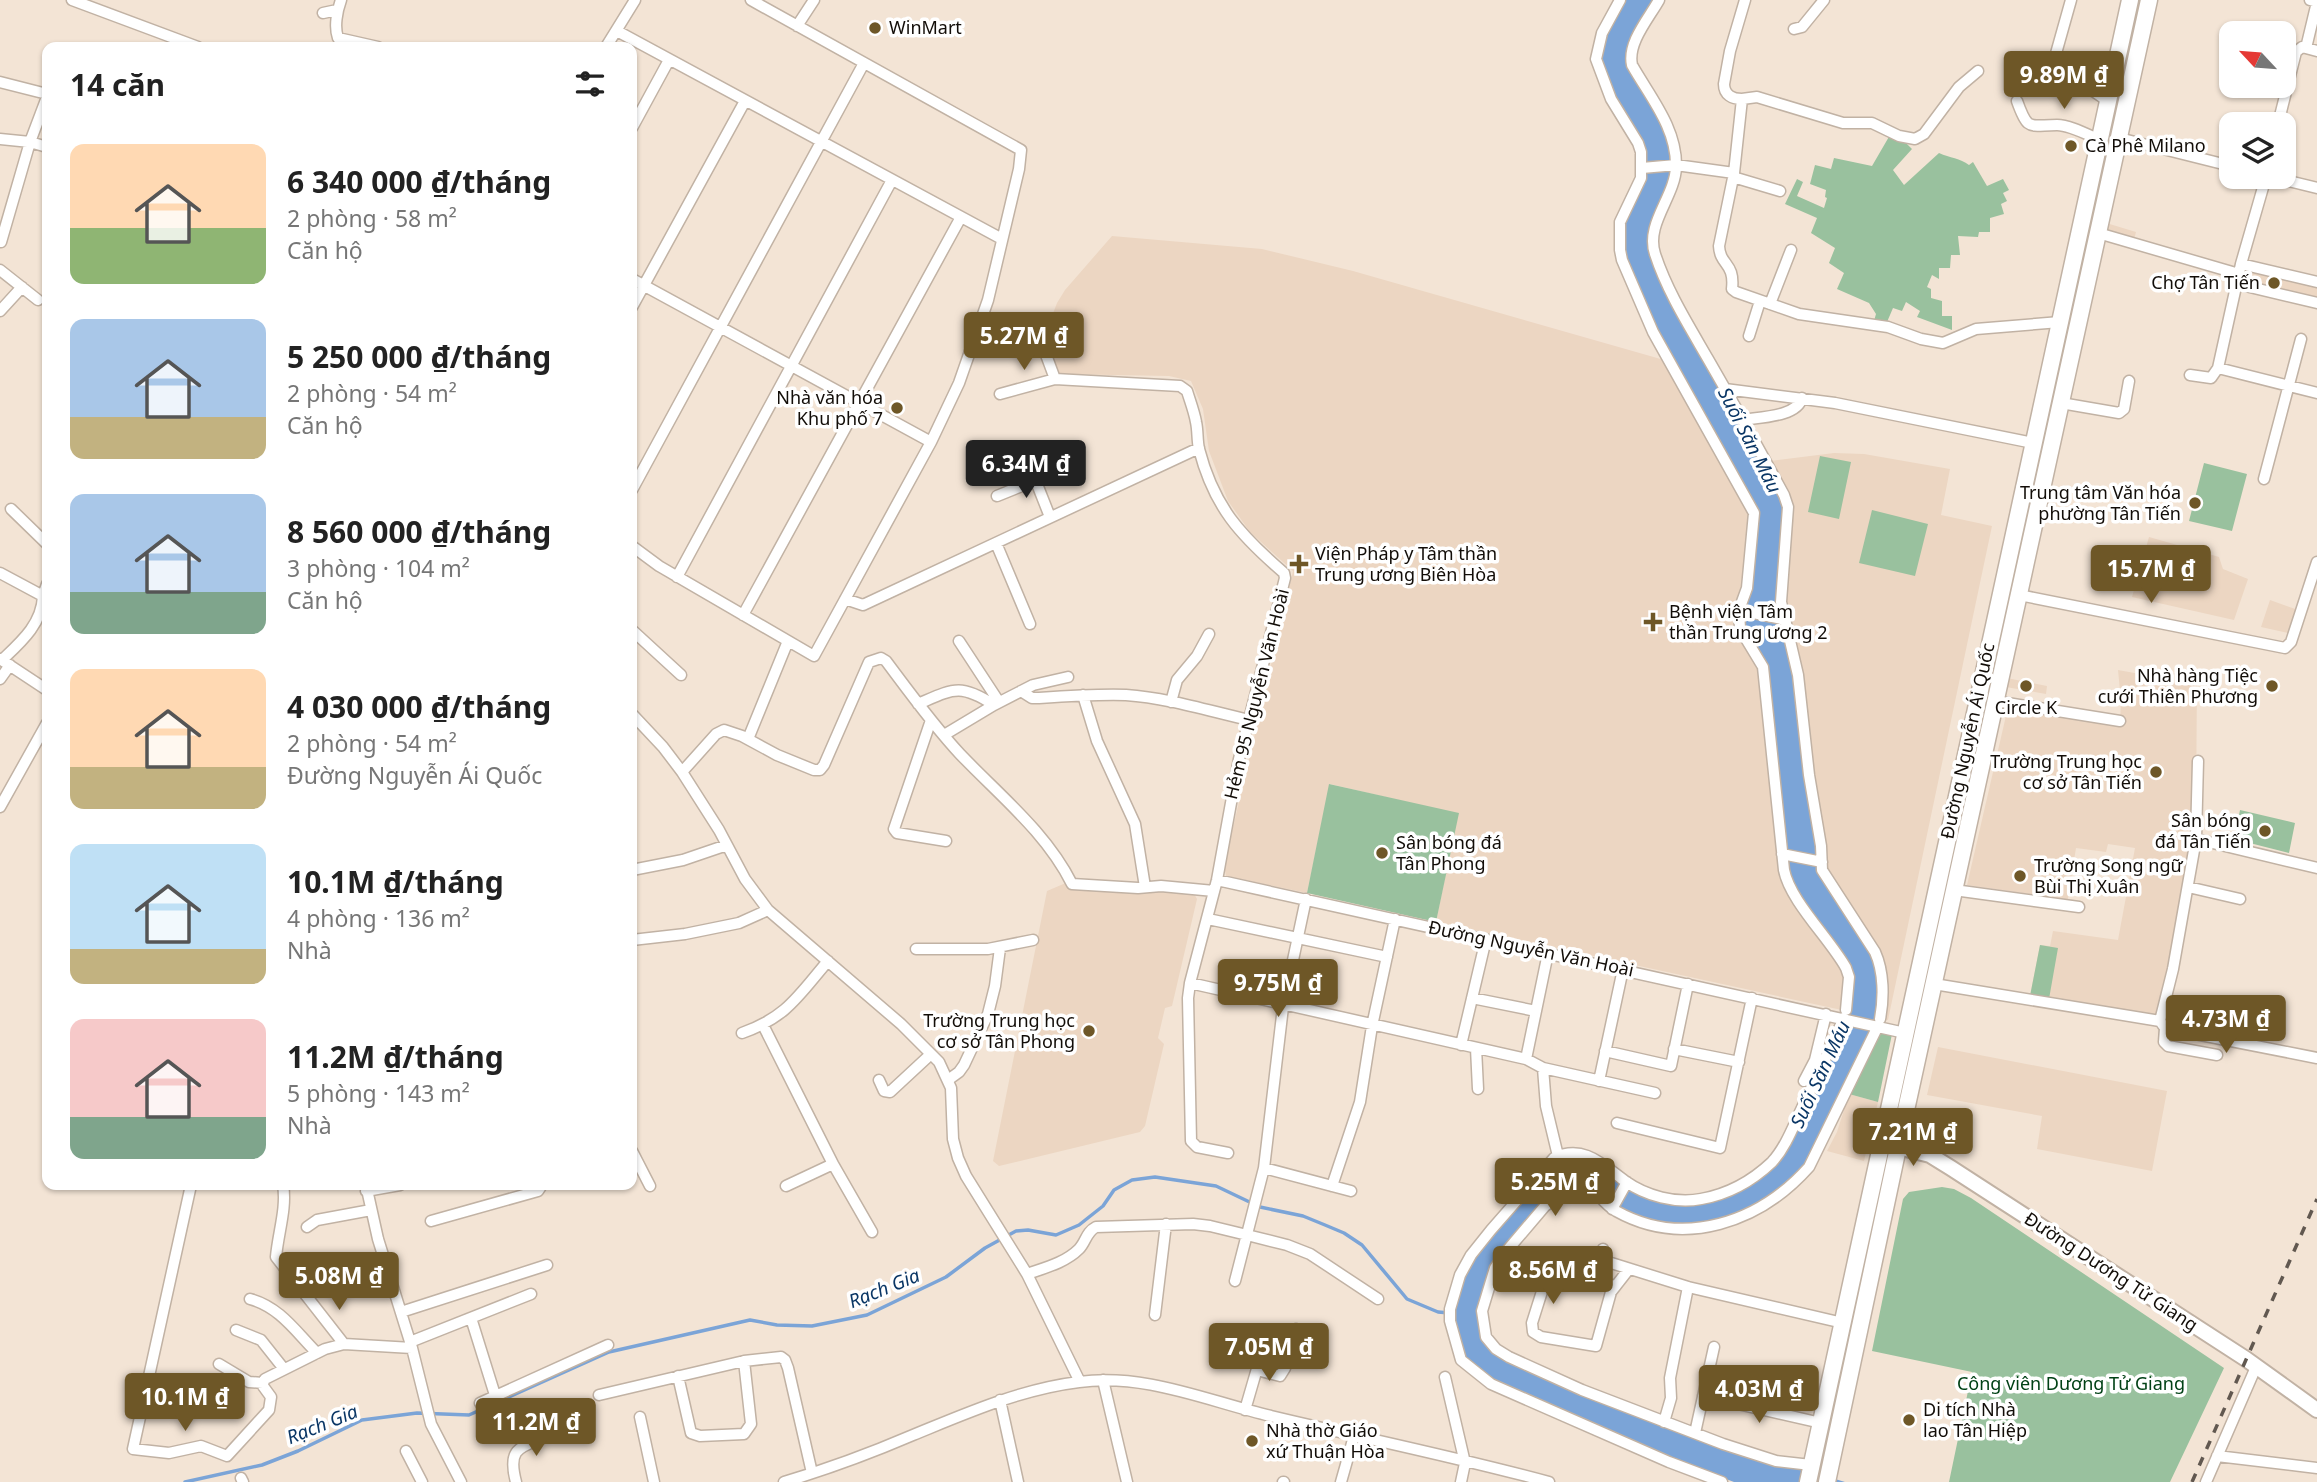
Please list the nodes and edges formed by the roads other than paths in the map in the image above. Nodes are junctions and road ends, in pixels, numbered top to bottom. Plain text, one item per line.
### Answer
1 (72, 0) edge
2 (635, 0) edge
3 (751, 0) edge
4 (814, 0) edge
5 (1620, 0) edge
6 (1659, 0) edge
7 (1745, 0) edge
8 (1824, 0) edge
9 (2071, 0) edge
10 (2129, 0) edge
11 (2149, 0) edge
12 (2309, 0) edge
13 (339, 5) edge
14 (323, 13) dead end
15 (797, 26) junction
16 (1794, 29) dead end
17 (617, 31) junction
18 (174, 42) edge
19 (356, 42) edge
20 (609, 42) edge
21 (637, 42) edge
22 (637, 42) edge
23 (2312, 50) edge
24 (669, 60) junction
25 (864, 63) junction
26 (1978, 71) dead end
27 (0, 82) edge
28 (42, 94) edge
29 (1742, 99) junction
30 (745, 101) junction
31 (2017, 101) dead end
32 (2108, 101) junction
33 (42, 109) edge
34 (2281, 112) edge
35 (637, 119) edge
36 (2119, 138) junction
37 (0, 139) edge
38 (2100, 140) junction
39 (30, 142) junction
40 (822, 142) junction
41 (42, 146) edge
42 (2219, 163) edge
43 (1676, 165) junction
44 (1642, 168) junction
45 (1734, 175) junction
46 (892, 180) junction
47 (2296, 183) edge
48 (2317, 188) edge
49 (2263, 189) edge
50 (1780, 191) dead end
51 (961, 217) junction
52 (2098, 233) junction
53 (1002, 239) junction
54 (1, 242) edge
55 (1791, 250) dead end
56 (0, 270) edge
57 (2239, 274) junction
58 (637, 282) edge
59 (2317, 282) edge
60 (644, 285) junction
61 (22, 287) junction
62 (637, 298) edge
63 (38, 300) dead end
64 (1765, 302) junction
65 (2317, 303) edge
66 (0, 312) edge
67 (2060, 322) junction
68 (1044, 326) dead end
69 (721, 327) junction
70 (1749, 336) dead end
71 (2301, 339) dead end
72 (791, 366) junction
73 (2218, 368) junction
74 (2190, 375) dead end
75 (1055, 379) junction
76 (2129, 381) dead end
77 (2288, 386) junction
78 (1725, 389) junction
79 (2317, 393) edge
80 (1000, 394) dead end
81 (1802, 398) junction
82 (859, 403) junction
83 (2061, 403) junction
84 (1742, 420) junction
85 (931, 442) junction
86 (2033, 443) junction
87 (1199, 447) junction
88 (2264, 479) dead end
89 (637, 482) edge
90 (997, 496) dead end
91 (11, 509) dead end
92 (1049, 517) junction
93 (42, 539) edge
94 (996, 543) junction
95 (637, 549) edge
96 (2317, 562) edge
97 (0, 573) edge
98 (677, 577) junction
99 (2001, 592) junction
100 (42, 595) edge
101 (2019, 595) junction
102 (845, 599) junction
103 (42, 601) edge
104 (1739, 610) junction
105 (743, 615) junction
106 (1786, 620) junction
107 (1030, 624) dead end
108 (1209, 634) dead end
109 (637, 635) edge
110 (788, 641) junction
111 (959, 641) dead end
112 (4, 662) edge
113 (681, 676) dead end
114 (1068, 677) dead end
115 (0, 679) edge
116 (42, 687) edge
117 (1021, 691) junction
118 (1083, 695) junction
119 (1995, 701) junction
120 (1171, 702) junction
121 (997, 703) junction
122 (918, 704) junction
123 (931, 720) junction
124 (1249, 720) junction
125 (2120, 721) dead end
126 (637, 723) edge
127 (42, 732) edge
128 (944, 735) junction
129 (748, 739) junction
130 (2198, 761) dead end
131 (682, 772) junction
132 (0, 807) edge
133 (2196, 839) junction
134 (946, 841) dead end
135 (727, 845) junction
136 (1782, 854) junction
137 (1822, 862) junction
138 (2317, 868) edge
139 (637, 869) edge
140 (1217, 880) junction
141 (1145, 887) junction
142 (2188, 887) junction
143 (1954, 890) junction
144 (1214, 891) junction
145 (1306, 899) junction
146 (2240, 899) dead end
147 (2079, 907) dead end
148 (768, 910) junction
149 (1208, 919) junction
150 (1395, 919) junction
151 (1297, 938) junction
152 (637, 939) edge
153 (1486, 939) junction
154 (1033, 940) dead end
155 (1000, 947) junction
156 (916, 949) dead end
157 (1548, 953) junction
158 (1387, 957) junction
159 (828, 961) junction
160 (1623, 969) junction
161 (1190, 983) junction
162 (1688, 984) junction
163 (1934, 984) junction
164 (1472, 998) junction
165 (1752, 998) junction
166 (1283, 1005) junction
167 (1536, 1011) junction
168 (1826, 1014) junction
169 (1845, 1014) junction
170 (1879, 1023) junction
171 (763, 1025) junction
172 (2162, 1025) junction
173 (1373, 1026) junction
174 (1905, 1032) junction
175 (743, 1033) dead end
176 (1461, 1045) junction
177 (1476, 1048) junction
178 (1674, 1049) junction
179 (1605, 1051) junction
180 (931, 1054) junction
181 (2217, 1055) dead end
182 (2317, 1058) edge
183 (1526, 1059) junction
184 (1739, 1062) junction
185 (1543, 1069) junction
186 (880, 1080) dead end
187 (948, 1080) junction
188 (1599, 1081) junction
189 (1804, 1081) dead end
190 (1478, 1089) dead end
191 (1655, 1093) dead end
192 (1616, 1123) dead end
193 (1890, 1145) junction
194 (1228, 1153) dead end
195 (1559, 1156) junction
196 (637, 1161) edge
197 (833, 1164) junction
198 (1264, 1168) junction
199 (1627, 1182) junction
200 (650, 1186) dead end
201 (786, 1186) dead end
202 (1332, 1186) junction
203 (190, 1190) edge
204 (284, 1190) edge
205 (366, 1190) edge
206 (539, 1190) edge
207 (1351, 1191) dead end
208 (1612, 1209) junction
209 (371, 1210) junction
210 (431, 1221) dead end
211 (1166, 1224) junction
212 (307, 1227) dead end
213 (872, 1232) dead end
214 (1247, 1235) junction
215 (1603, 1249) dead end
216 (547, 1265) dead end
217 (1629, 1269) junction
218 (1027, 1274) junction
219 (1235, 1281) dead end
220 (1614, 1286) junction
221 (1688, 1287) junction
222 (531, 1294) dead end
223 (250, 1299) dead end
224 (1378, 1299) dead end
225 (401, 1312) junction
226 (1155, 1315) dead end
227 (471, 1318) junction
228 (1843, 1323) junction
229 (1296, 1329) dead end
230 (236, 1330) dead end
231 (344, 1344) junction
232 (411, 1345) junction
233 (608, 1345) dead end
234 (1714, 1347) dead end
235 (1264, 1348) dead end
236 (317, 1353) junction
237 (744, 1361) junction
238 (219, 1364) dead end
239 (2256, 1367) junction
240 (284, 1369) junction
241 (1257, 1370) junction
242 (678, 1376) junction
243 (1444, 1377) dead end
244 (1103, 1380) junction
245 (1080, 1382) junction
246 (262, 1383) junction
247 (495, 1395) junction
248 (599, 1395) dead end
249 (1703, 1396) junction
250 (1000, 1400) junction
251 (480, 1403) dead end
252 (1245, 1410) junction
253 (2317, 1410) edge
254 (640, 1417) dead end
255 (1664, 1422) junction
256 (1821, 1423) junction
257 (554, 1433) dead end
258 (1695, 1433) junction
259 (1354, 1436) junction
260 (406, 1451) dead end
261 (2217, 1456) junction
262 (1465, 1463) junction
263 (1811, 1465) junction
264 (2317, 1468) edge
265 (811, 1473) junction
266 (1829, 1475) edge
267 (422, 1482) edge
268 (461, 1482) edge
269 (516, 1482) edge
270 (654, 1482) edge
271 (784, 1482) edge
272 (1018, 1482) edge
273 (1127, 1482) edge
274 (1341, 1482) edge
275 (1461, 1482) edge
276 (1549, 1482) edge
277 (1722, 1482) edge
278 (1808, 1482) edge
279 (2206, 1482) edge

1 - 18 street
2 - 17 street
3 - 15 street
4 - 15 street
5 - 44 street
6 - 43 street
7 - 29 street
8 - 16 street
9 - 32 street
10 - 32 main road, Đường Nguyễn Ái Quốc
11 - 36 main road, Đường Nguyễn Ái Quốc
12 - 23 street
13 - 14 street
13 - 19 street
15 - 25 street
17 - 20 street
17 - 21 street
22 - 24 street
23 - 34 street
24 - 30 street
24 - 35 street
25 - 40 street
25 - 53 street
26 - 29 street
27 - 28 street
29 - 45 street
30 - 40 street
30 - 60 street
31 - 38 street
32 - 38 main road, Đường Nguyễn Ái Quốc
33 - 39 street
36 - 42 street
36 - 52 main road, Đường Nguyễn Ái Quốc
37 - 39 street
38 - 67 main road, Đường Nguyễn Ái Quốc
39 - 41 street
39 - 54 street
40 - 46 street
40 - 69 street
43 - 44 street
43 - 45 street
43 - 78 street
44 - 104 street
45 - 50 street
45 - 64 street
46 - 51 street
46 - 72 street
47 - 48 street
49 - 57 street
51 - 53 street
51 - 82 street
52 - 57 street
52 - 83 main road, Đường Nguyễn Ái Quốc
53 - 85 street
55 - 64 street
56 - 61 street
57 - 59 street
57 - 65 street
57 - 73 street
58 - 60 street
60 - 62 street
60 - 69 street
61 - 63 street
61 - 66 street
64 - 67 street
64 - 70 street
67 - 86 main road, Đường Nguyễn Ái Quốc
68 - 75 street
69 - 72 street
69 - 89 street
71 - 77 street
72 - 82 street
72 - 98 street
73 - 74 street
73 - 77 street
75 - 80 street
75 - 87 street, Hẻm 95 Nguyễn Văn Hoài
76 - 83 street
77 - 79 street
77 - 88 street
78 - 81 street
78 - 84 street
81 - 84 street
81 - 86 street
82 - 85 street
82 - 105 street
83 - 101 main road, Đường Nguyễn Ái Quốc
84 - 106 street
85 - 102 street
86 - 99 main road, Đường Nguyễn Ái Quốc
87 - 92 street
87 - 124 street, Hẻm 95 Nguyễn Văn Hoài
90 - 92 street
91 - 93 street
92 - 94 street
94 - 102 street
94 - 107 street
95 - 98 street
96 - 101 street
97 - 100 street
98 - 105 street
99 - 101 main road
99 - 174 main road, Đường Nguyễn Ái Quốc
101 - 119 main road, Đường Nguyễn Ái Quốc
102 - 110 street
103 - 112 street
104 - 106 street
104 - 136 street
105 - 110 street
106 - 137 street
108 - 120 street
109 - 113 street
110 - 129 street
111 - 121 street
112 - 115 street
112 - 116 street
114 - 117 street
117 - 118 street
117 - 121 street
118 - 120 street
118 - 141 street
119 - 125 street
119 - 143 main road, Đường Nguyễn Ái Quốc
120 - 124 street
121 - 122 street
121 - 128 street
122 - 123 street
122 - 129 street
123 - 128 street
123 - 134 street
124 - 140 street, Hẻm 95 Nguyễn Văn Hoài
126 - 131 street
127 - 132 street
128 - 141 street
129 - 131 street
130 - 133 street
131 - 135 street
133 - 138 street
133 - 142 street
135 - 139 street
135 - 148 street
136 - 137 street
136 - 169 street
137 - 170 street
140 - 144 street, Hẻm 95 Nguyễn Văn Hoài
140 - 145 street, Đường Nguyễn Văn Hoài
141 - 144 street
142 - 146 street
142 - 172 street
143 - 147 street
143 - 163 main road, Đường Nguyễn Ái Quốc
144 - 149 street, Hẻm 95 Nguyễn Văn Hoài
145 - 150 street, Đường Nguyễn Văn Hoài
145 - 151 street
148 - 152 street
148 - 159 street
149 - 151 street
149 - 161 street, Hẻm 95 Nguyễn Văn Hoài
150 - 153 street, Đường Nguyễn Văn Hoài
150 - 158 street
151 - 158 street
151 - 166 street
153 - 157 street, Đường Nguyễn Văn Hoài
153 - 164 street
154 - 155 street
155 - 156 street
155 - 187 street
157 - 160 street, Đường Nguyễn Văn Hoài
157 - 167 street
158 - 173 street
159 - 171 street
159 - 180 street
160 - 162 street, Đường Nguyễn Văn Hoài
160 - 179 street
161 - 166 street
161 - 194 street, Hẻm 95 Nguyễn Văn Hoài
162 - 165 street, Đường Nguyễn Văn Hoài
162 - 178 street
163 - 172 street
163 - 193 main road, Đường Nguyễn Ái Quốc
164 - 167 street
164 - 176 street
165 - 168 street, Đường Nguyễn Văn Hoài
165 - 184 street
166 - 173 street
166 - 198 street
167 - 183 street
168 - 169 street, Đường Nguyễn Văn Hoài
168 - 189 street
169 - 170 street, Đường Nguyễn Văn Hoài
169 - 199 street
170 - 174 street
170 - 208 street
171 - 175 street
171 - 197 street
172 - 181 street
172 - 182 street
173 - 176 street
173 - 202 street
174 - 193 main road, Đường Nguyễn Ái Quốc
176 - 177 street
177 - 183 street
177 - 190 street
178 - 179 street
178 - 184 street
179 - 188 street
180 - 186 street
180 - 187 street
183 - 185 street
184 - 192 street
185 - 188 street
185 - 195 street
187 - 218 street
188 - 191 street
193 - 228 main road, Đường Nguyễn Ái Quốc
193 - 239 main road, Đường Dương Tử Giang
193 - 266 main road, Đường Nguyễn Ái Quốc
195 - 199 street
195 - 277 street
196 - 200 street
197 - 201 street
197 - 213 street
198 - 202 street
198 - 214 street
199 - 208 street
202 - 207 street
203 - 246 street
204 - 231 street
205 - 209 street
206 - 210 street
208 - 255 street
209 - 212 street
209 - 225 street
211 - 214 street
211 - 218 street
211 - 226 street
214 - 219 street
214 - 224 street
215 - 217 street
216 - 225 street
217 - 220 street
217 - 221 street
218 - 245 street
220 - 220 street
221 - 228 street
221 - 255 street
222 - 227 street
223 - 236 street
225 - 232 street
227 - 232 street
227 - 247 street
228 - 256 main road, Đường Nguyễn Ái Quốc
229 - 241 street
230 - 240 street
231 - 232 street
231 - 236 street
232 - 268 street
233 - 247 street
234 - 249 street
235 - 241 street
236 - 240 street
237 - 242 street
237 - 242 street
237 - 265 street
238 - 246 street
239 - 253 main road, Đường Dương Tử Giang
239 - 261 street
240 - 246 street
241 - 252 street
242 - 248 street
243 - 262 street
244 - 245 street
244 - 252 street
244 - 273 street
245 - 250 street
247 - 251 street
249 - 256 street
249 - 258 street
250 - 265 street
250 - 272 street
252 - 259 street
254 - 270 street
255 - 258 street
256 - 263 main road, Đường Nguyễn Ái Quốc
257 - 269 street
258 - 263 street
259 - 262 street
259 - 274 street
260 - 267 street
261 - 264 street
261 - 279 street
262 - 275 street
262 - 276 street
263 - 278 main road, Đường Nguyễn Ái Quốc
265 - 271 street

